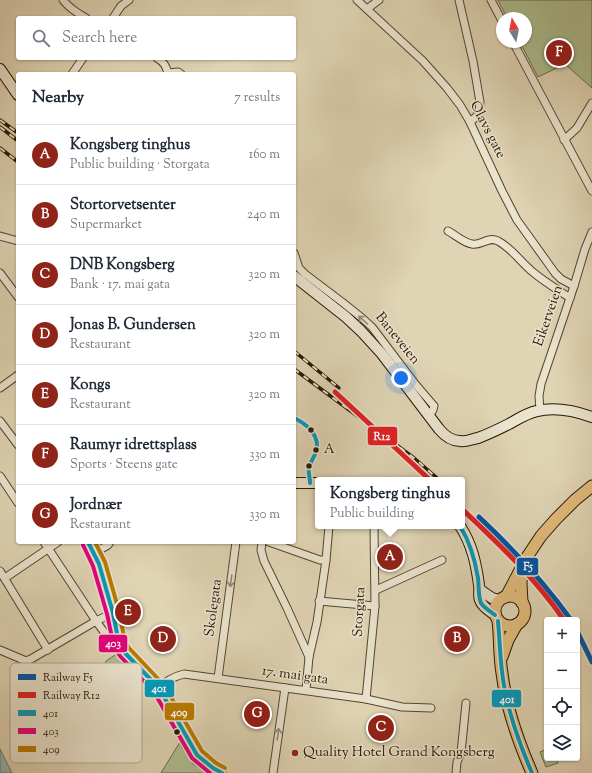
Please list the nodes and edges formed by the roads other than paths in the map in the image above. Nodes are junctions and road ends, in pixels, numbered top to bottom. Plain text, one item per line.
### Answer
1 (63, 0) edge
2 (129, 0) edge
3 (358, 0) edge
4 (379, 0) edge
5 (459, 0) edge
6 (491, 0) edge
7 (367, 9) junction
8 (497, 12) edge
9 (83, 16) edge
10 (114, 16) edge
11 (516, 48) edge
12 (82, 60) edge
13 (161, 60) edge
14 (0, 69) edge
15 (73, 72) edge
16 (168, 72) edge
17 (16, 92) edge
18 (592, 103) edge
19 (470, 122) junction
20 (564, 140) junction
21 (592, 191) edge
22 (448, 231) dead end
23 (592, 232) edge
24 (0, 236) edge
25 (16, 240) edge
26 (296, 259) edge
27 (0, 273) edge
28 (296, 278) edge
29 (574, 286) junction
30 (16, 294) edge
31 (570, 298) junction
32 (16, 376) edge
33 (0, 388) edge
34 (540, 410) junction
35 (429, 416) junction
36 (592, 417) edge
37 (0, 421) edge
38 (16, 443) edge
39 (1, 480) edge
40 (296, 483) edge
41 (315, 483) edge
42 (592, 486) edge
43 (592, 495) edge
44 (16, 500) edge
45 (567, 508) junction
46 (329, 529) edge
47 (374, 529) edge
48 (462, 529) edge
49 (45, 544) edge
50 (55, 544) edge
51 (89, 544) edge
52 (109, 544) edge
53 (236, 544) edge
54 (262, 544) edge
55 (275, 544) edge
56 (48, 549) junction
57 (94, 553) junction
58 (326, 560) junction
59 (442, 560) dead end
60 (522, 568) junction
61 (0, 571) edge
62 (5, 578) junction
63 (376, 590) junction
64 (480, 590) junction
65 (503, 598) junction
66 (319, 601) junction
67 (522, 603) junction
68 (376, 606) junction
69 (113, 613) junction
70 (497, 618) junction
71 (96, 621) junction
72 (517, 624) junction
73 (119, 644) junction
74 (0, 650) edge
75 (48, 650) junction
76 (309, 657) junction
77 (501, 662) junction
78 (135, 663) edge
79 (142, 671) edge
80 (218, 678) junction
81 (159, 688) junction
82 (285, 688) junction
83 (306, 690) junction
84 (366, 699) junction
85 (466, 703) dead end
86 (432, 708) dead end
87 (222, 773) edge
88 (273, 773) edge
89 (456, 773) edge
90 (532, 773) edge

1 - 9 street
2 - 10 street
3 - 7 street, Olavs gate
4 - 7 street
5 - 19 street
6 - 8 street
7 - 19 street, Olavs gate
11 - 20 street
12 - 15 street
13 - 16 street
14 - 17 main road
18 - 20 street
19 - 29 street, Olavs gate
20 - 21 street
22 - 31 street
23 - 29 street, Eikerveien
24 - 25 street
35 -> 26 street, Baneveien
27 - 30 street
28 - 35 main road, Baneveien
29 - 31 street, Eikerveien
31 - 34 street, Eikerveien
32 - 33 street
34 - 35 main road, Baneveien
34 - 36 main road
37 - 38 street
39 - 44 street
40 - 41 main road
42 - 45 main road
43 - 45 main road
45 - 60 main road
46 - 58 street
47 - 63 street, Storgata
48 - 64 main road
49 - 56 street
50 - 56 street
51 - 57 street
52 - 57 street
53 -> 80 street, Skolegata
54 - 76 street
55 - 58 street
56 - 62 street
56 - 71 street
57 - 69 street
58 - 66 street
59 - 63 street
60 - 65 main road
60 - 67 main road
61 - 62 street
62 - 75 street
63 - 68 street, Storgata
64 - 65 main road
64 - 70 main road
65 - 67 main road
65 - 70 main road
66 - 68 street
66 - 76 street
67 - 72 main road
68 - 84 street, Storgata
69 - 71 street
69 - 73 street
70 - 72 main road
70 - 77 main road
71 - 73 street
71 - 75 street
72 - 77 main road
73 - 78 street
74 - 75 street
76 - 83 street
77 - 90 main road
79 - 81 street
80 - 81 street, 17. mai gata
80 - 82 street, 17. mai gata
81 - 87 street
82 - 83 street, 17. mai gata
88 -> 82 street
83 - 84 street, 17. mai gata
84 - 86 street, 17. mai gata
85 - 89 street

